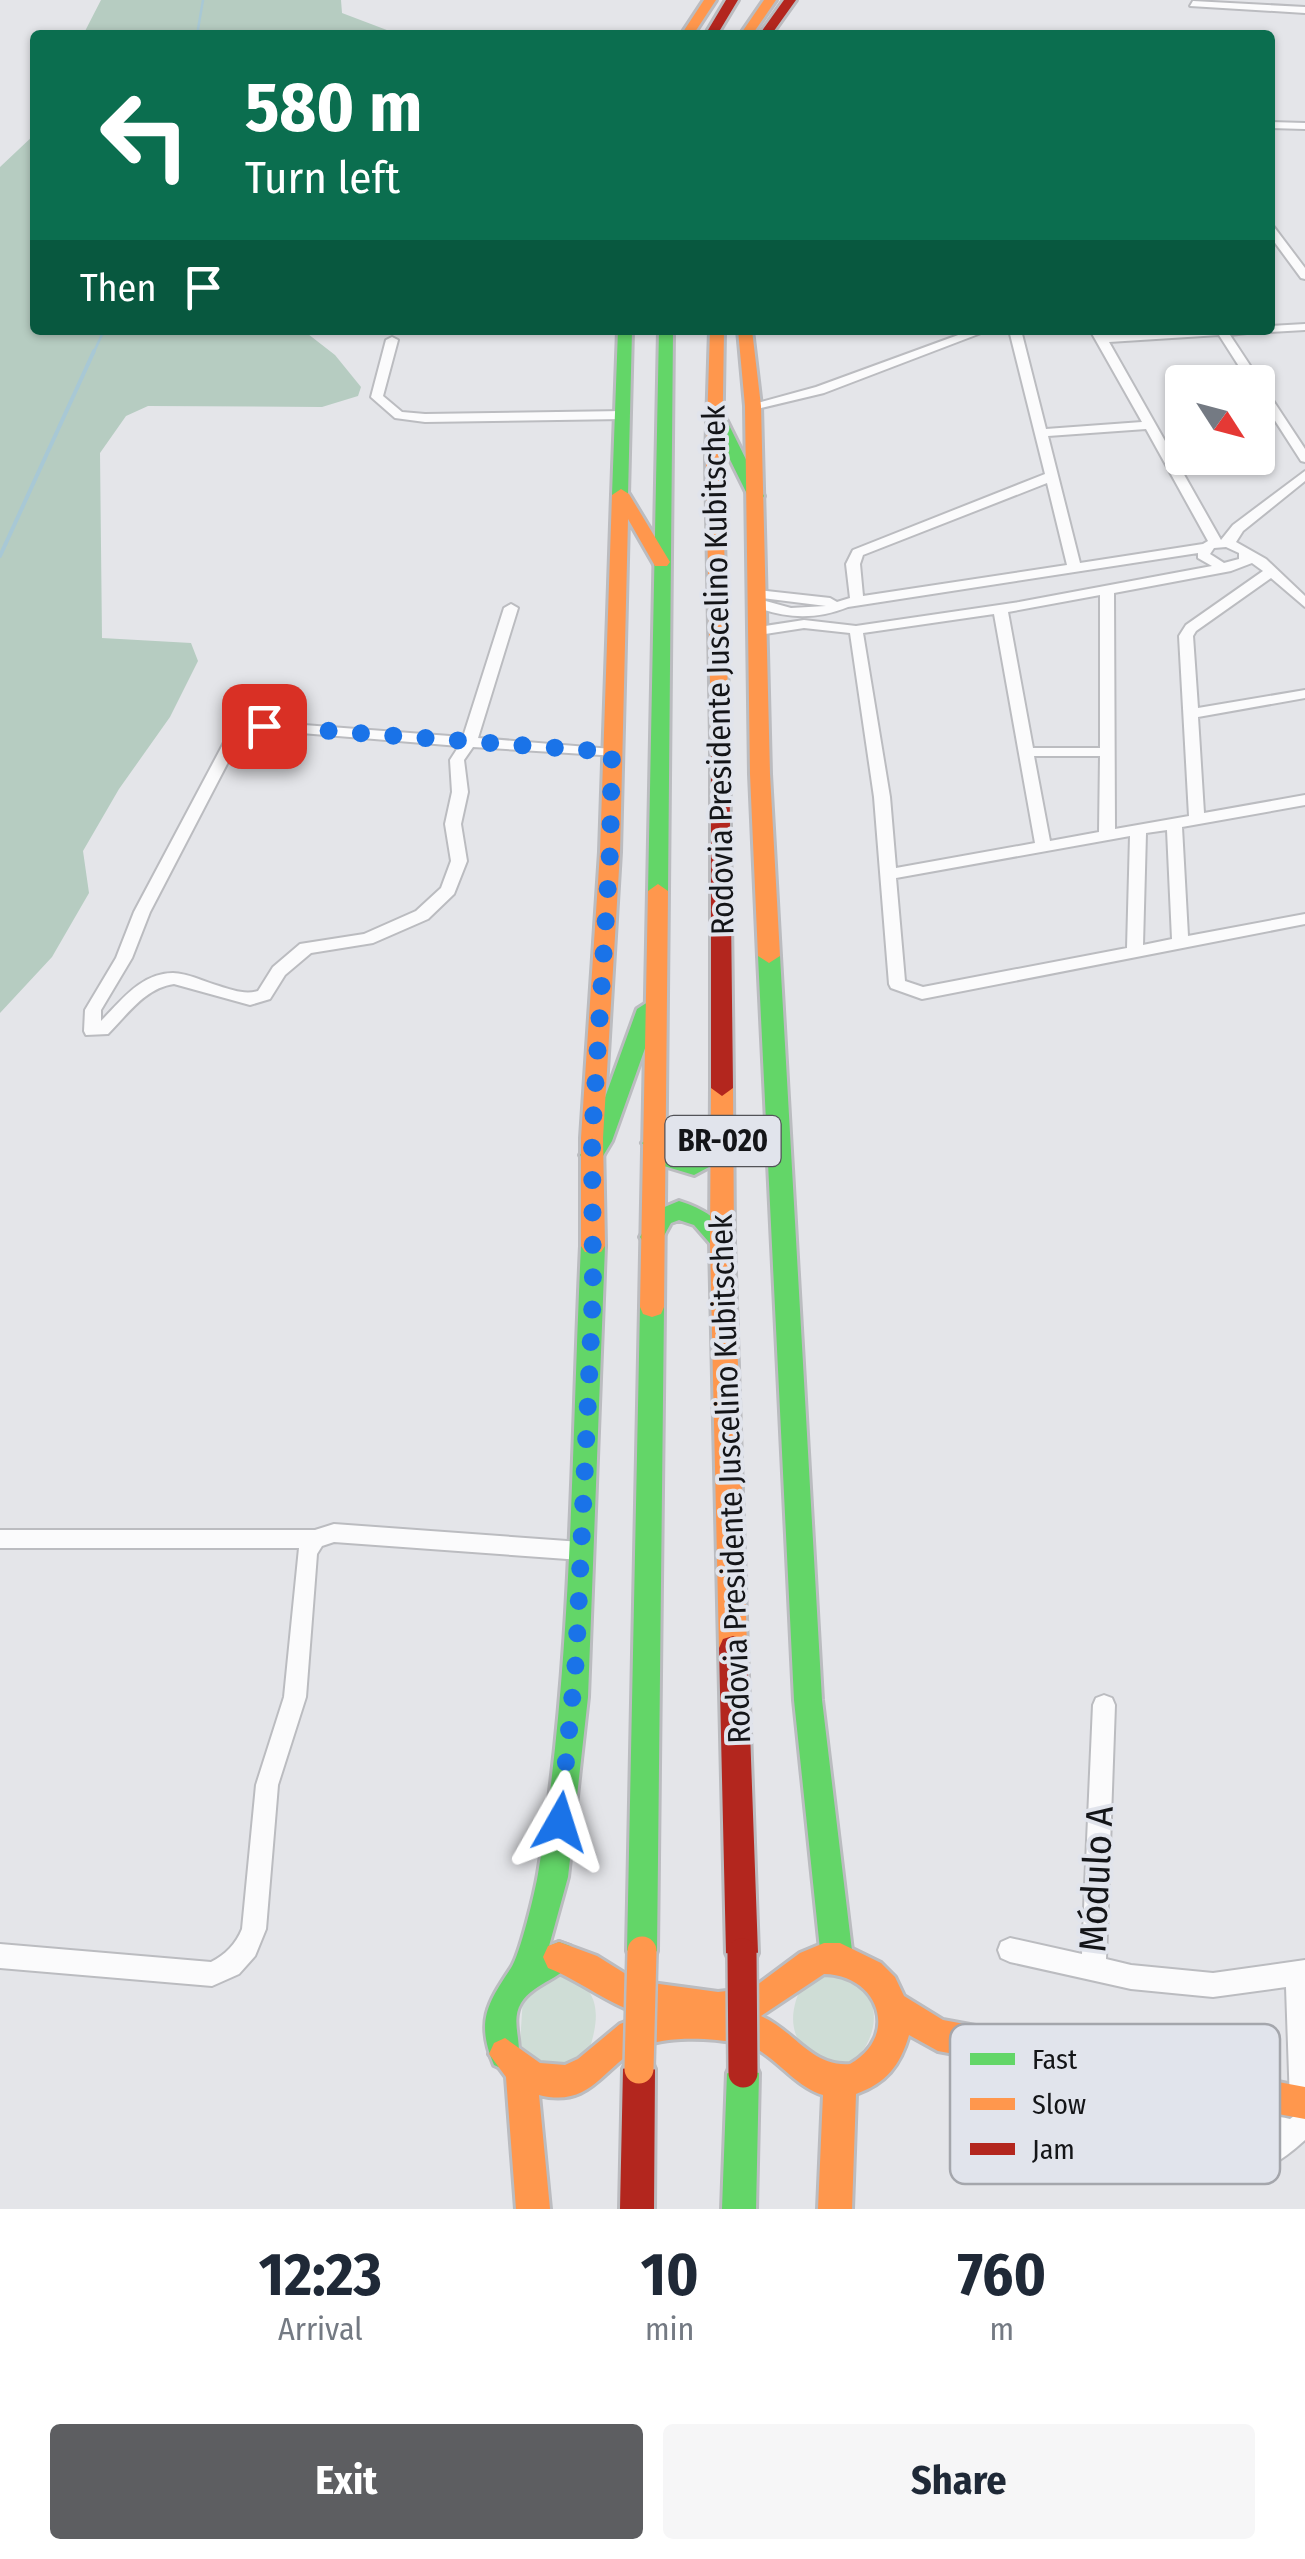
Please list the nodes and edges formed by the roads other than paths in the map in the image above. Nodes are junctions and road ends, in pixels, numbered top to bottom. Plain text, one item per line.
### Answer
1 (710, 0) edge
2 (732, 0) edge
3 (770, 0) edge
4 (790, 0) edge
5 (1196, 0) edge
6 (1284, 0) edge
7 (1272, 9) junction
8 (1305, 10) edge
9 (690, 30) edge
10 (714, 30) edge
11 (749, 30) edge
12 (769, 30) edge
13 (1275, 125) edge
14 (1305, 126) edge
15 (1275, 236) edge
16 (1305, 276) edge
17 (1305, 326) edge
18 (1275, 328) edge
19 (625, 335) edge
20 (666, 335) edge
21 (716, 335) edge
22 (746, 335) edge
23 (969, 335) edge
24 (1016, 335) edge
25 (1100, 335) edge
26 (1225, 335) edge
27 (392, 340) dead end
28 (1244, 365) edge
29 (753, 406) junction
30 (714, 412) junction
31 (1275, 413) edge
32 (624, 415) junction
33 (1151, 425) junction
34 (1041, 434) junction
35 (1305, 458) edge
36 (1305, 474) edge
37 (1052, 476) junction
38 (620, 494) junction
39 (756, 496) junction
40 (1216, 545) junction
41 (661, 562) junction
42 (1240, 562) junction
43 (1074, 566) junction
44 (1272, 571) junction
45 (1000, 578) junction
46 (974, 583) junction
47 (1107, 589) junction
48 (758, 598) junction
49 (851, 602) junction
50 (1305, 603) edge
51 (1019, 606) junction
52 (511, 608) dead end
53 (995, 609) junction
54 (812, 618) junction
55 (851, 630) junction
56 (758, 634) junction
57 (1305, 694) edge
58 (1190, 714) junction
59 (469, 742) junction
60 (612, 752) junction
61 (1026, 752) junction
62 (1107, 752) junction
63 (1305, 800) edge
64 (1197, 820) junction
65 (1174, 824) junction
66 (1138, 832) junction
67 (1107, 835) junction
68 (1043, 846) junction
69 (890, 874) junction
70 (1305, 918) edge
71 (1180, 942) junction
72 (1135, 950) junction
73 (656, 990) junction
74 (723, 1137) junction
75 (653, 1143) junction
76 (592, 1155) junction
77 (652, 1237) junction
78 (722, 1242) junction
79 (315, 1538) junction
80 (0, 1539) edge
81 (581, 1551) junction
82 (1104, 1705) dead end
83 (1010, 1950) dead end
84 (0, 1956) edge
85 (838, 1959) junction
86 (527, 1968) junction
87 (1093, 1970) junction
88 (1302, 1972) edge
89 (894, 2008) junction
90 (938, 2035) junction
91 (950, 2038) edge
92 (890, 2048) junction
93 (520, 2070) junction
94 (840, 2082) junction
95 (1302, 2116) edge
96 (1280, 2139) edge
97 (533, 2209) edge
98 (636, 2209) edge
99 (739, 2209) edge
100 (835, 2209) edge

1 - 9 main road
2 - 10 main road
3 - 11 main road
4 - 12 main road
5 - 7 street
6 - 7 street
7 - 8 street
13 - 14 street
15 - 16 street
17 - 18 street
19 - 32 main road
20 - 41 main road, Rodovia Presidente Juscelino Kubitschek / BR-020
21 - 30 main road, Rodovia Presidente Juscelino Kubitschek / BR-020
22 - 29 main road
23 - 29 street
24 - 34 street
25 - 33 street
26 - 28 street
27 - 32 street
29 - 39 main road
30 - 39 main road
30 - 74 main road, Rodovia Presidente Juscelino Kubitschek / BR-020
31 - 35 street
32 - 38 main road
33 - 34 street
33 - 40 street
34 - 37 street
36 - 40 street
37 - 43 street
37 - 49 street
38 - 41 main road
38 - 60 main road
39 - 48 main road
40 - 42 street
40 - 42 street
40 - 43 street
41 - 73 main road, Rodovia Presidente Juscelino Kubitschek / BR-020
42 - 44 street
42 - 47 street
43 - 45 street
44 - 50 street
44 - 58 street
45 - 46 street
45 - 51 street
46 - 49 street
46 - 53 street
47 - 51 street
47 - 62 street
48 - 49 street
48 - 54 street
48 - 56 main road
49 - 54 street
51 - 53 street
52 - 59 street
53 - 55 street
53 - 61 street
54 - 55 street
54 - 56 street
55 - 56 street
55 - 69 street
56 - 85 main road
57 - 58 street
58 - 64 street
59 - 59 street
59 - 60 street
60 - 76 main road
61 - 62 street
61 - 68 street
62 - 67 street
63 - 64 street
64 - 65 street
65 - 66 street
65 - 71 street
66 - 67 street
66 - 72 street
67 - 68 street
68 - 69 street
69 - 72 street
70 - 71 street
71 - 72 street
73 - 75 main road, Rodovia Presidente Juscelino Kubitschek / BR-020
73 - 76 main road
74 - 75 main road
74 - 78 main road, Rodovia Presidente Juscelino Kubitschek / BR-020
75 - 77 main road, Rodovia Presidente Juscelino Kubitschek / BR-020
76 - 81 main road
77 - 78 main road
77 - 98 main road, Rodovia Presidente Juscelino Kubitschek / BR-020, bridge
78 - 99 main road, Rodovia Presidente Juscelino Kubitschek / BR-020, bridge
79 - 80 street
79 - 81 street
79 - 84 street
81 - 86 main road
82 - 87 street, Módulo A
83 - 87 street, Módulo A
85 - 86 main road
85 - 89 main road
86 - 93 main road
87 - 88 street
88 - 95 street
89 - 90 main road
89 - 92 main road
90 - 91 main road
90 - 92 main road
92 - 94 main road
93 - 94 main road
93 - 97 main road
94 - 100 main road
95 - 96 street

